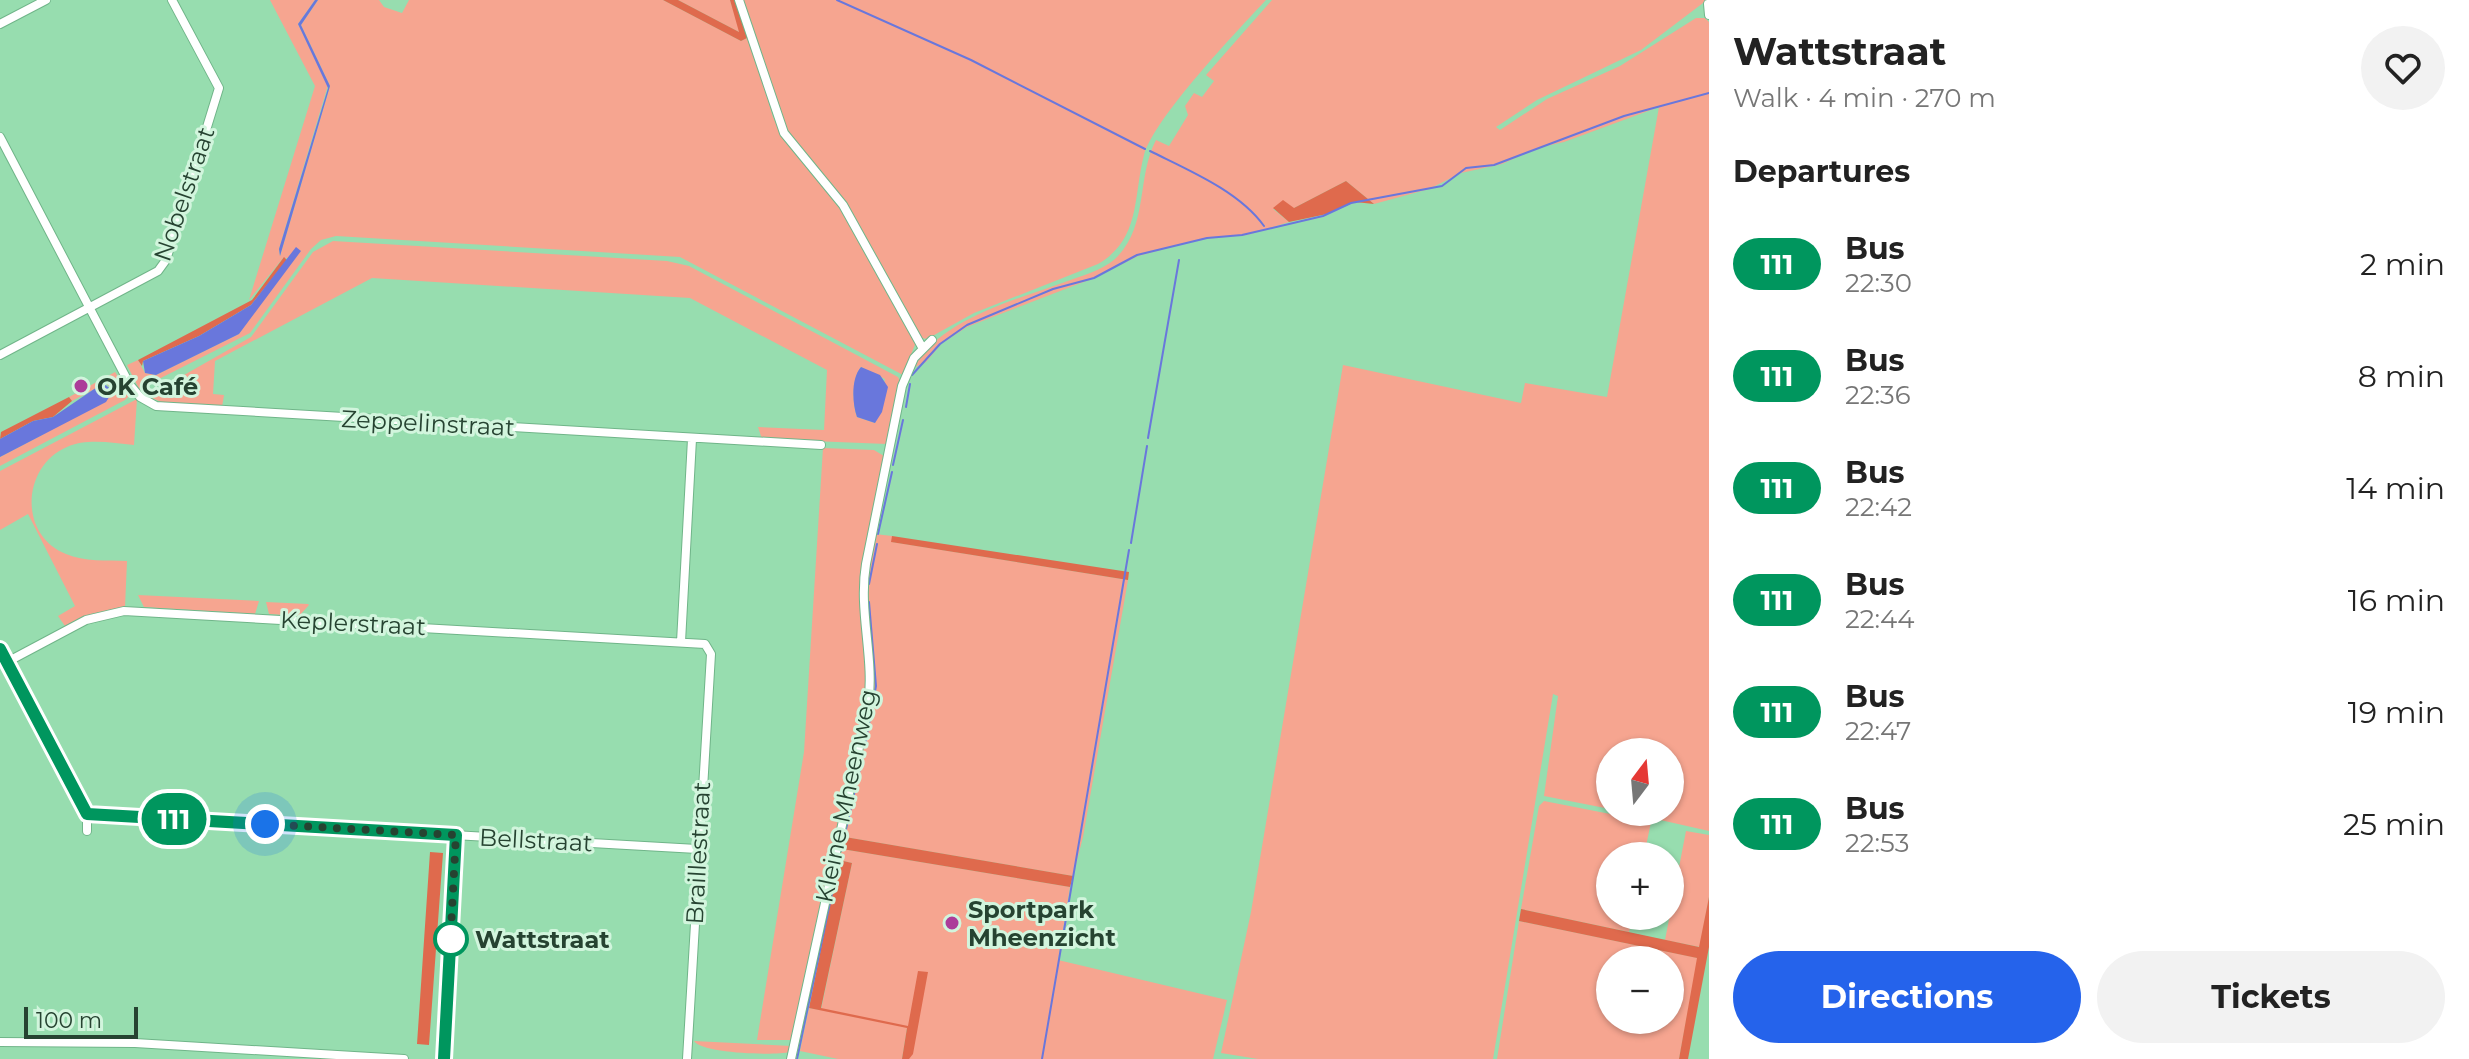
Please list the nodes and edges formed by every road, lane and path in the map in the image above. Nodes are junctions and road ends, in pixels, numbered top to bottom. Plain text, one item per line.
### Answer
1 (46, 0) edge
2 (172, 0) edge
3 (739, 0) edge
4 (1708, 4) edge
5 (1709, 15) edge
6 (0, 24) edge
7 (0, 137) edge
8 (88, 308) junction
9 (932, 340) dead end
10 (922, 347) junction
11 (0, 355) edge
12 (692, 439) junction
13 (821, 445) dead end
14 (681, 642) junction
15 (709, 648) joint
16 (0, 649) edge
17 (7, 662) junction
18 (87, 814) junction
19 (87, 831) dead end
20 (456, 835) junction
21 (697, 849) junction
22 (0, 1042) edge
23 (404, 1059) edge
24 (444, 1059) edge
25 (687, 1059) edge
26 (791, 1059) edge

1 - 6 street
2 - 8 street, Nobelstraat
3 - 10 street
4 - 5 street
7 - 8 street, Zeppelinstraat
8 - 11 street, Nobelstraat
8 - 12 street, Zeppelinstraat
9 - 10 street, Kleine Mheenweg
10 - 26 street, Kleine Mheenweg
12 - 13 street, Zeppelinstraat
12 - 14 street
14 - 15 street, Keplerstraat
14 - 17 street, Keplerstraat
15 - 21 street, Braillestraat
16 - 17 street
17 - 18 street
18 - 19 street
18 - 20 street, Bellstraat
20 - 21 street, Bellstraat
20 - 24 street
21 - 25 street, Braillestraat
22 - 23 street

